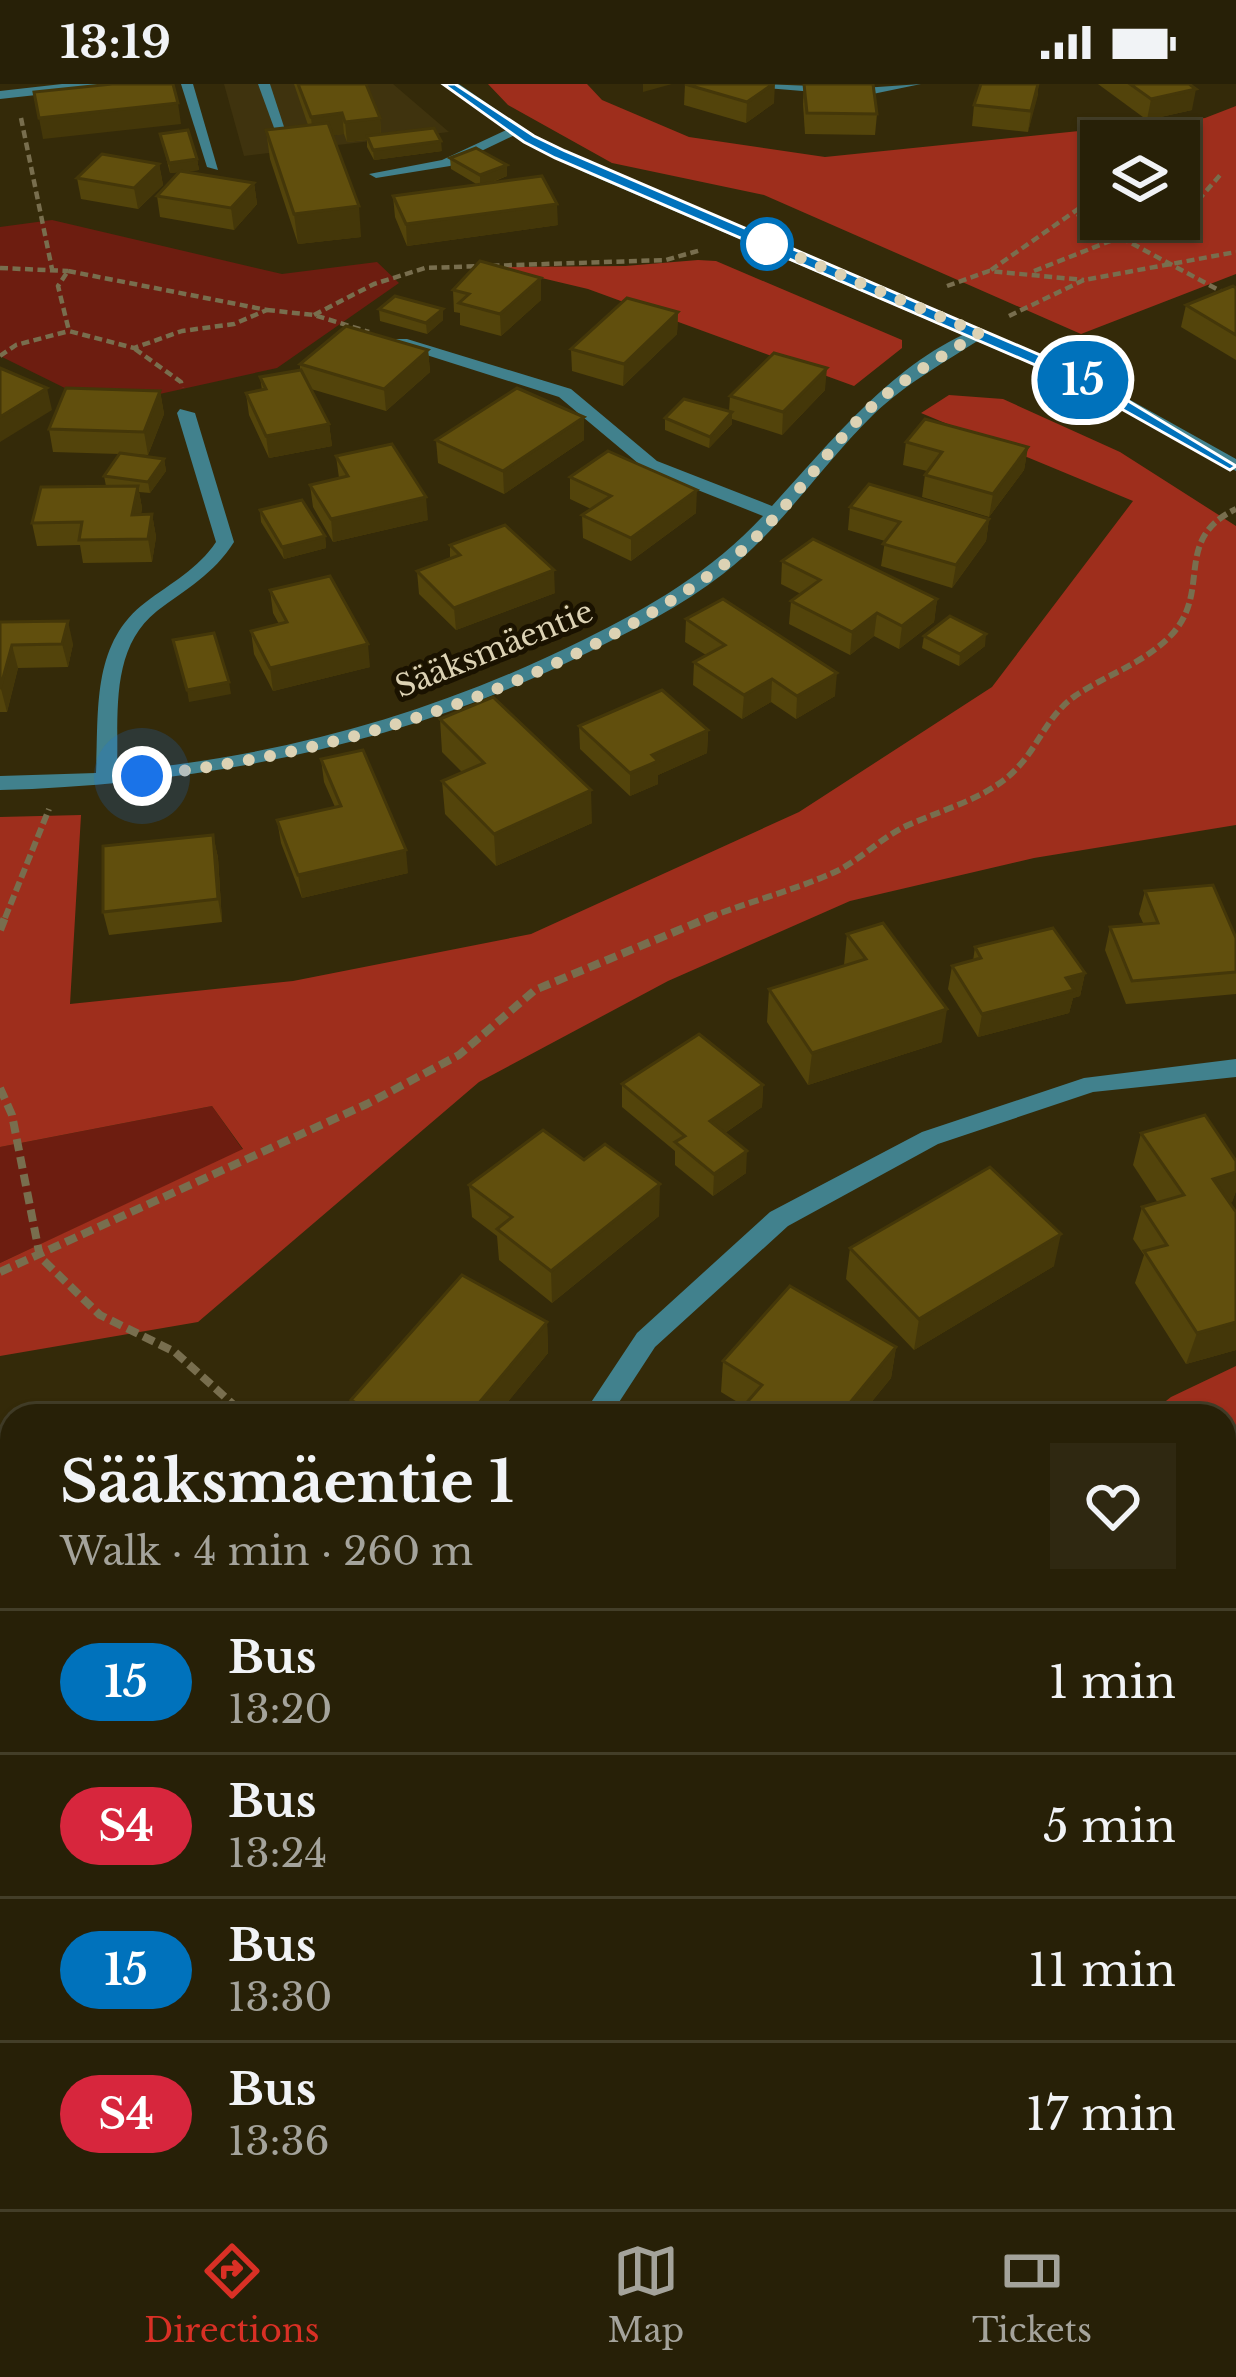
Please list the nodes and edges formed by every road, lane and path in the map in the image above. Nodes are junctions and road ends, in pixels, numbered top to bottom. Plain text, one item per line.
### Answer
1 (100, 84) edge
2 (187, 84) edge
3 (264, 84) edge
4 (450, 84) edge
5 (766, 84) edge
6 (914, 84) edge
7 (0, 95) edge
8 (18, 101) dead end
9 (515, 130) junction
10 (283, 136) edge
11 (214, 167) dead end
12 (376, 174) dead end
13 (1221, 174) dead end
14 (1200, 198) edge
15 (1080, 211) edge
16 (1077, 214) junction
17 (1080, 216) edge
18 (1107, 240) edge
19 (1117, 240) edge
20 (706, 247) dead end
21 (1236, 252) edge
22 (1179, 266) junction
23 (0, 268) edge
24 (52, 269) junction
25 (68, 271) junction
26 (989, 271) junction
27 (1033, 272) junction
28 (1084, 280) junction
29 (937, 290) dead end
30 (1228, 295) edge
31 (267, 310) junction
32 (314, 315) junction
33 (1004, 319) dead end
34 (69, 331) junction
35 (979, 333) junction
36 (376, 335) joint
37 (134, 348) junction
38 (0, 356) edge
39 (186, 413) joint
40 (1236, 466) edge
41 (1236, 508) edge
42 (775, 514) junction
43 (106, 780) junction
44 (0, 783) edge
45 (60, 784) junction
46 (0, 930) edge
47 (1236, 1068) edge
48 (0, 1088) edge
49 (40, 1256) junction
50 (0, 1272) edge
51 (233, 1404) edge
52 (603, 1404) edge

1 - 7 street
2 - 11 lane
3 - 10 lane
4 - 9 street
5 - 6 street
8 - 24 path
9 - 12 lane
9 - 35 street
13 - 14 path
15 - 16 path
16 - 17 path
16 - 26 path
18 - 27 path
19 - 22 path
20 - 32 path
21 - 22 path
22 - 28 path
22 - 30 path
23 - 24 path
24 - 25 path
25 - 31 path
25 - 34 path
26 - 27 path
26 - 29 path
27 - 28 path
28 - 33 path
31 - 32 path
31 - 37 path
32 - 36 path
34 - 37 path
34 - 38 path
35 - 40 street
35 - 42 street, Sääksmäentie
36 - 42 street
37 - 39 path
39 - 43 street
41 - 49 path
42 - 43 street, Sääksmäentie
43 - 45 street, Sääksmäentie
44 - 45 street, Sääksmäentie
45 - 46 path
47 - 52 street
48 - 49 path
49 - 50 path
49 - 51 path

